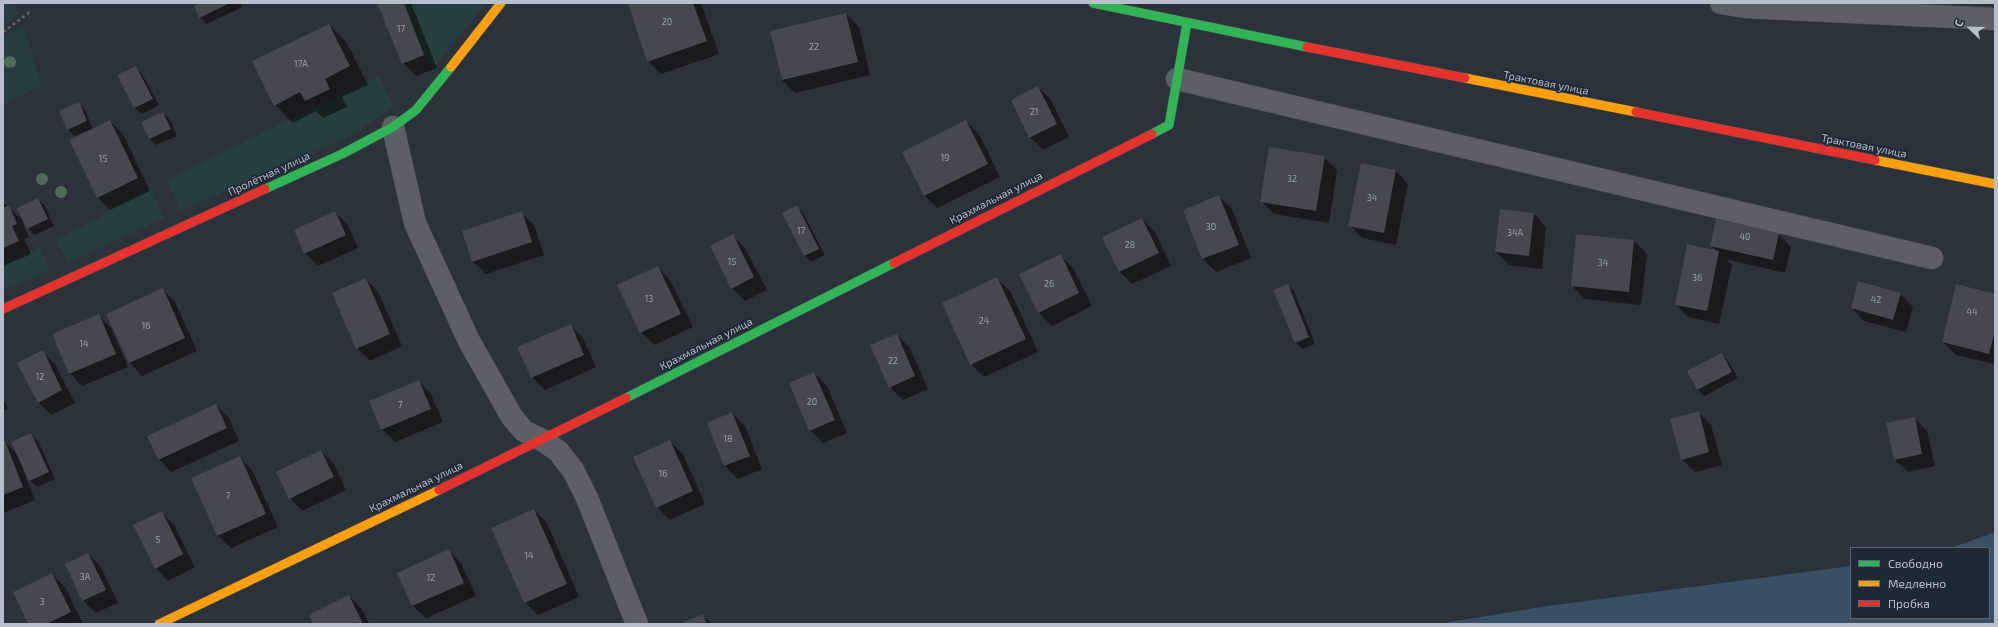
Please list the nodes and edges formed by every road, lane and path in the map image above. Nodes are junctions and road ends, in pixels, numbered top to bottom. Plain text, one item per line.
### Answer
1 (501, 3) edge
2 (1093, 3) edge
3 (1721, 3) edge
4 (30, 12) dead end
5 (1995, 19) edge
6 (1187, 23) junction
7 (3, 32) edge
8 (1177, 79) junction
9 (393, 128) junction
10 (1995, 184) edge
11 (1932, 258) dead end
12 (3, 309) edge
13 (542, 440) junction
14 (159, 624) edge
15 (637, 624) edge

1 - 9 street, Пролётная улица
2 - 6 street, Трактовая улица
3 - 5 street
4 - 7 path
6 - 8 street, Крахмальная улица
6 - 10 street, Трактовая улица
8 - 11 street
8 - 13 street, Крахмальная улица
9 - 12 street, Пролётная улица
9 - 13 street
13 - 14 street, Крахмальная улица
13 - 15 street

